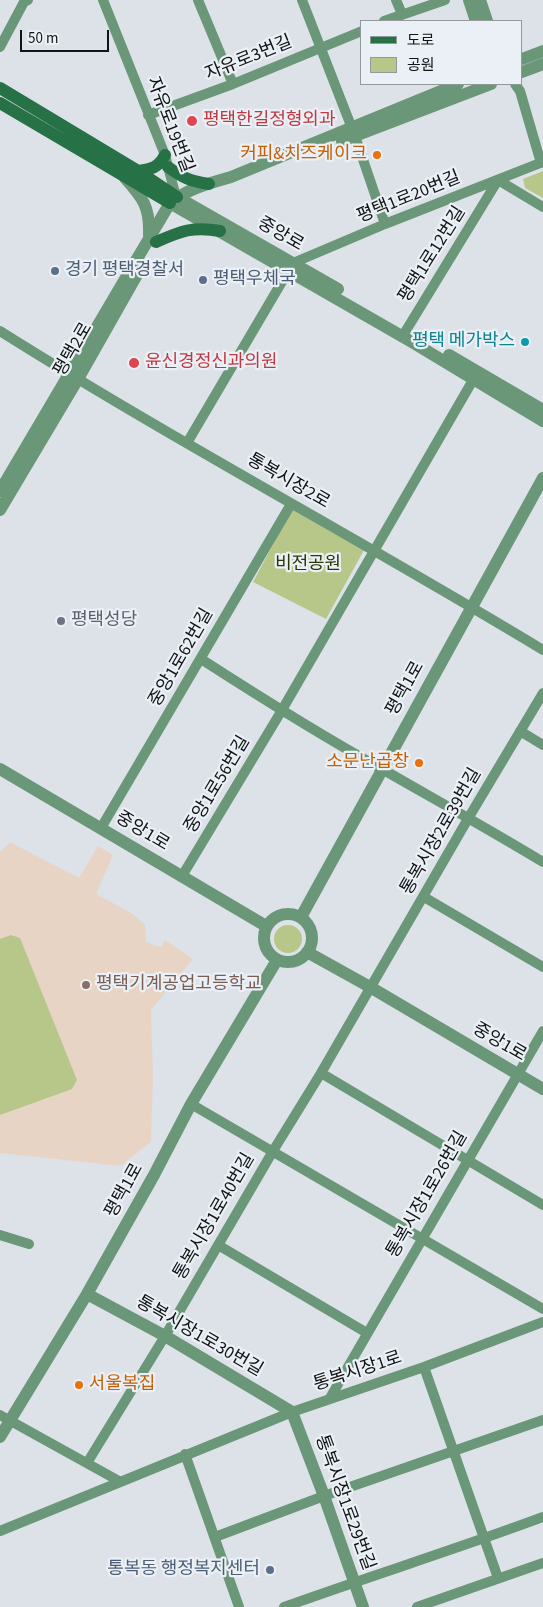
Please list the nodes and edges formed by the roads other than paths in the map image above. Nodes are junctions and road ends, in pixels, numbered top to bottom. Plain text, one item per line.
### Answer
1 (103, 0) edge
2 (198, 0) edge
3 (302, 0) edge
4 (396, 0) edge
5 (445, 0) edge
6 (468, 0) edge
7 (480, 0) edge
8 (25, 1) edge
9 (402, 14) junction
10 (387, 20) edge
11 (476, 20) edge
12 (487, 20) edge
13 (360, 32) edge
14 (0, 47) edge
15 (320, 48) junction
16 (543, 51) edge
17 (523, 59) edge
18 (543, 64) edge
19 (523, 72) edge
20 (233, 84) junction
21 (456, 85) edge
22 (488, 85) edge
23 (516, 85) edge
24 (0, 88) edge
25 (0, 103) edge
26 (148, 115) junction
27 (353, 132) junction
28 (167, 161) junction
29 (542, 163) edge
30 (138, 170) junction
31 (124, 176) junction
32 (498, 180) junction
33 (209, 184) junction
34 (178, 202) junction
35 (543, 207) edge
36 (385, 224) junction
37 (220, 231) junction
38 (152, 240) junction
39 (291, 267) junction
40 (0, 331) edge
41 (404, 333) junction
42 (73, 377) junction
43 (473, 380) junction
44 (543, 410) edge
45 (543, 422) edge
46 (187, 443) junction
47 (543, 478) edge
48 (0, 491) edge
49 (291, 504) junction
50 (0, 510) edge
51 (374, 549) junction
52 (472, 607) junction
53 (543, 650) edge
54 (200, 659) junction
55 (543, 693) edge
56 (282, 710) junction
57 (520, 731) junction
58 (543, 745) edge
59 (0, 769) edge
60 (381, 769) junction
61 (469, 817) junction
62 (101, 828) junction
63 (543, 862) edge
64 (182, 876) junction
65 (424, 897) junction
66 (301, 917) junction
67 (266, 926) junction
68 (307, 952) junction
69 (277, 960) junction
70 (543, 967) edge
71 (370, 987) junction
72 (543, 1031) edge
73 (321, 1073) junction
74 (518, 1074) junction
75 (543, 1089) edge
76 (191, 1104) junction
77 (272, 1151) junction
78 (467, 1160) junction
79 (543, 1205) edge
80 (0, 1235) edge
81 (422, 1237) junction
82 (29, 1244) dead end
83 (218, 1245) junction
84 (87, 1294) junction
85 (543, 1309) edge
86 (543, 1322) edge
87 (368, 1333) junction
88 (165, 1336) junction
89 (424, 1367) junction
90 (330, 1398) junction
91 (292, 1412) junction
92 (5, 1418) edge
93 (543, 1420) edge
94 (0, 1436) edge
95 (454, 1452) junction
96 (184, 1454) junction
97 (87, 1463) junction
98 (119, 1481) junction
99 (324, 1496) junction
100 (543, 1517) edge
101 (0, 1531) edge
102 (215, 1537) junction
103 (484, 1539) junction
104 (543, 1563) edge
105 (498, 1578) junction
106 (354, 1582) junction
107 (240, 1607) edge
108 (284, 1607) edge
109 (363, 1607) edge
110 (417, 1607) edge

1 - 26 street, 자유로19번길
2 - 20 street
3 - 15 street
4 - 9 street
5 - 9 street
6 - 11 street
7 - 12 street
8 - 14 street
9 - 10 street
13 - 15 street, 자유로3번길
15 - 20 street, 자유로3번길
15 - 27 street
16 - 17 street
18 - 19 street
20 - 26 street, 자유로3번길
21 - 27 street
22 - 27 street
23 - 29 street
24 - 30 main road, 중앙로
25 - 31 main road, 중앙로
26 - 28 street, 자유로19번길
27 - 33 street
27 - 34 street
27 - 36 street
28 - 30 main road
28 - 33 main road
28 - 34 street, 자유로19번길
29 - 32 street
30 - 34 main road, 중앙로
31 - 34 main road, 중앙로
31 - 38 street
32 - 35 street
32 - 36 street, 평택1로20번길
32 - 41 street, 평택1로12번길
33 - 34 street
34 - 37 street, 중앙로
34 - 38 street, 평택2로
34 - 39 street, 중앙로
36 - 39 street, 평택1로20번길
37 - 38 main road
37 - 39 street, 중앙로
38 - 42 street, 평택2로
39 - 41 street, 중앙로
39 - 46 street
40 - 42 street, 통복시장2로
41 - 43 street, 중앙로
41 - 44 street, 중앙로
42 - 46 street, 통복시장2로
42 - 48 street
42 - 50 street, 평택2로
43 - 45 street, 중앙로
43 - 51 street
46 - 49 street, 통복시장2로
47 - 52 street, 평택1로
49 - 51 street, 통복시장2로
49 - 54 street, 중앙1로62번길
51 - 52 street, 통복시장2로
51 - 56 street, 중앙1로56번길
52 - 53 street, 통복시장2로
52 - 60 street, 평택1로
54 - 56 street
54 - 62 street, 중앙1로62번길
55 - 57 street, 통복시장2로39번길
56 - 60 street
56 - 64 street, 중앙1로56번길
57 - 58 street
57 - 61 street, 통복시장2로39번길
59 - 62 street, 중앙1로
60 - 61 street
60 - 66 street, 평택1로
61 - 63 street
61 - 65 street, 통복시장2로39번길
62 - 64 street, 중앙1로
64 - 67 street, 중앙1로
65 - 70 street
65 - 71 street, 통복시장2로39번길
66 - 67 street
66 - 68 street
67 - 69 street
68 - 69 street
68 - 71 street, 중앙1로
69 - 76 street, 평택1로
71 - 73 street, 통복시장1로40번길
71 - 74 street, 중앙1로
72 - 74 street, 통복시장1로26번길
73 - 77 street, 통복시장1로40번길
73 - 78 street
74 - 75 street, 중앙1로
74 - 78 street, 통복시장1로26번길
76 - 77 street
76 - 84 street, 평택1로
77 - 81 street
77 - 83 street, 통복시장1로40번길
78 - 79 street
78 - 81 street, 통복시장1로26번길
80 - 82 street
81 - 85 street
81 - 87 street, 통복시장1로26번길
83 - 87 street
83 - 88 street, 통복시장1로40번길
84 - 88 street, 통복시장1로30번길
84 - 92 street, 평택1로
86 - 89 street, 통복시장1로
87 - 90 street, 통복시장1로26번길
88 - 91 street, 통복시장1로30번길
88 - 97 street, 통복시장1로40번길
89 - 90 street, 통복시장1로
89 - 95 street
90 - 91 street, 통복시장1로
91 - 96 street, 통복시장1로
91 - 99 street, 통복시장1로29번길
92 - 94 street, 평택1로
92 - 97 street
93 - 95 street
95 - 99 street
95 - 103 street
96 - 98 street, 통복시장1로
96 - 102 street
97 - 98 street
98 - 101 street, 통복시장1로
99 - 102 street
99 - 106 street, 통복시장1로29번길
100 - 103 street
102 - 107 street
103 - 105 street
103 - 106 street
104 - 105 street
105 - 110 street
106 - 108 street
106 - 109 street, 통복시장1로29번길

